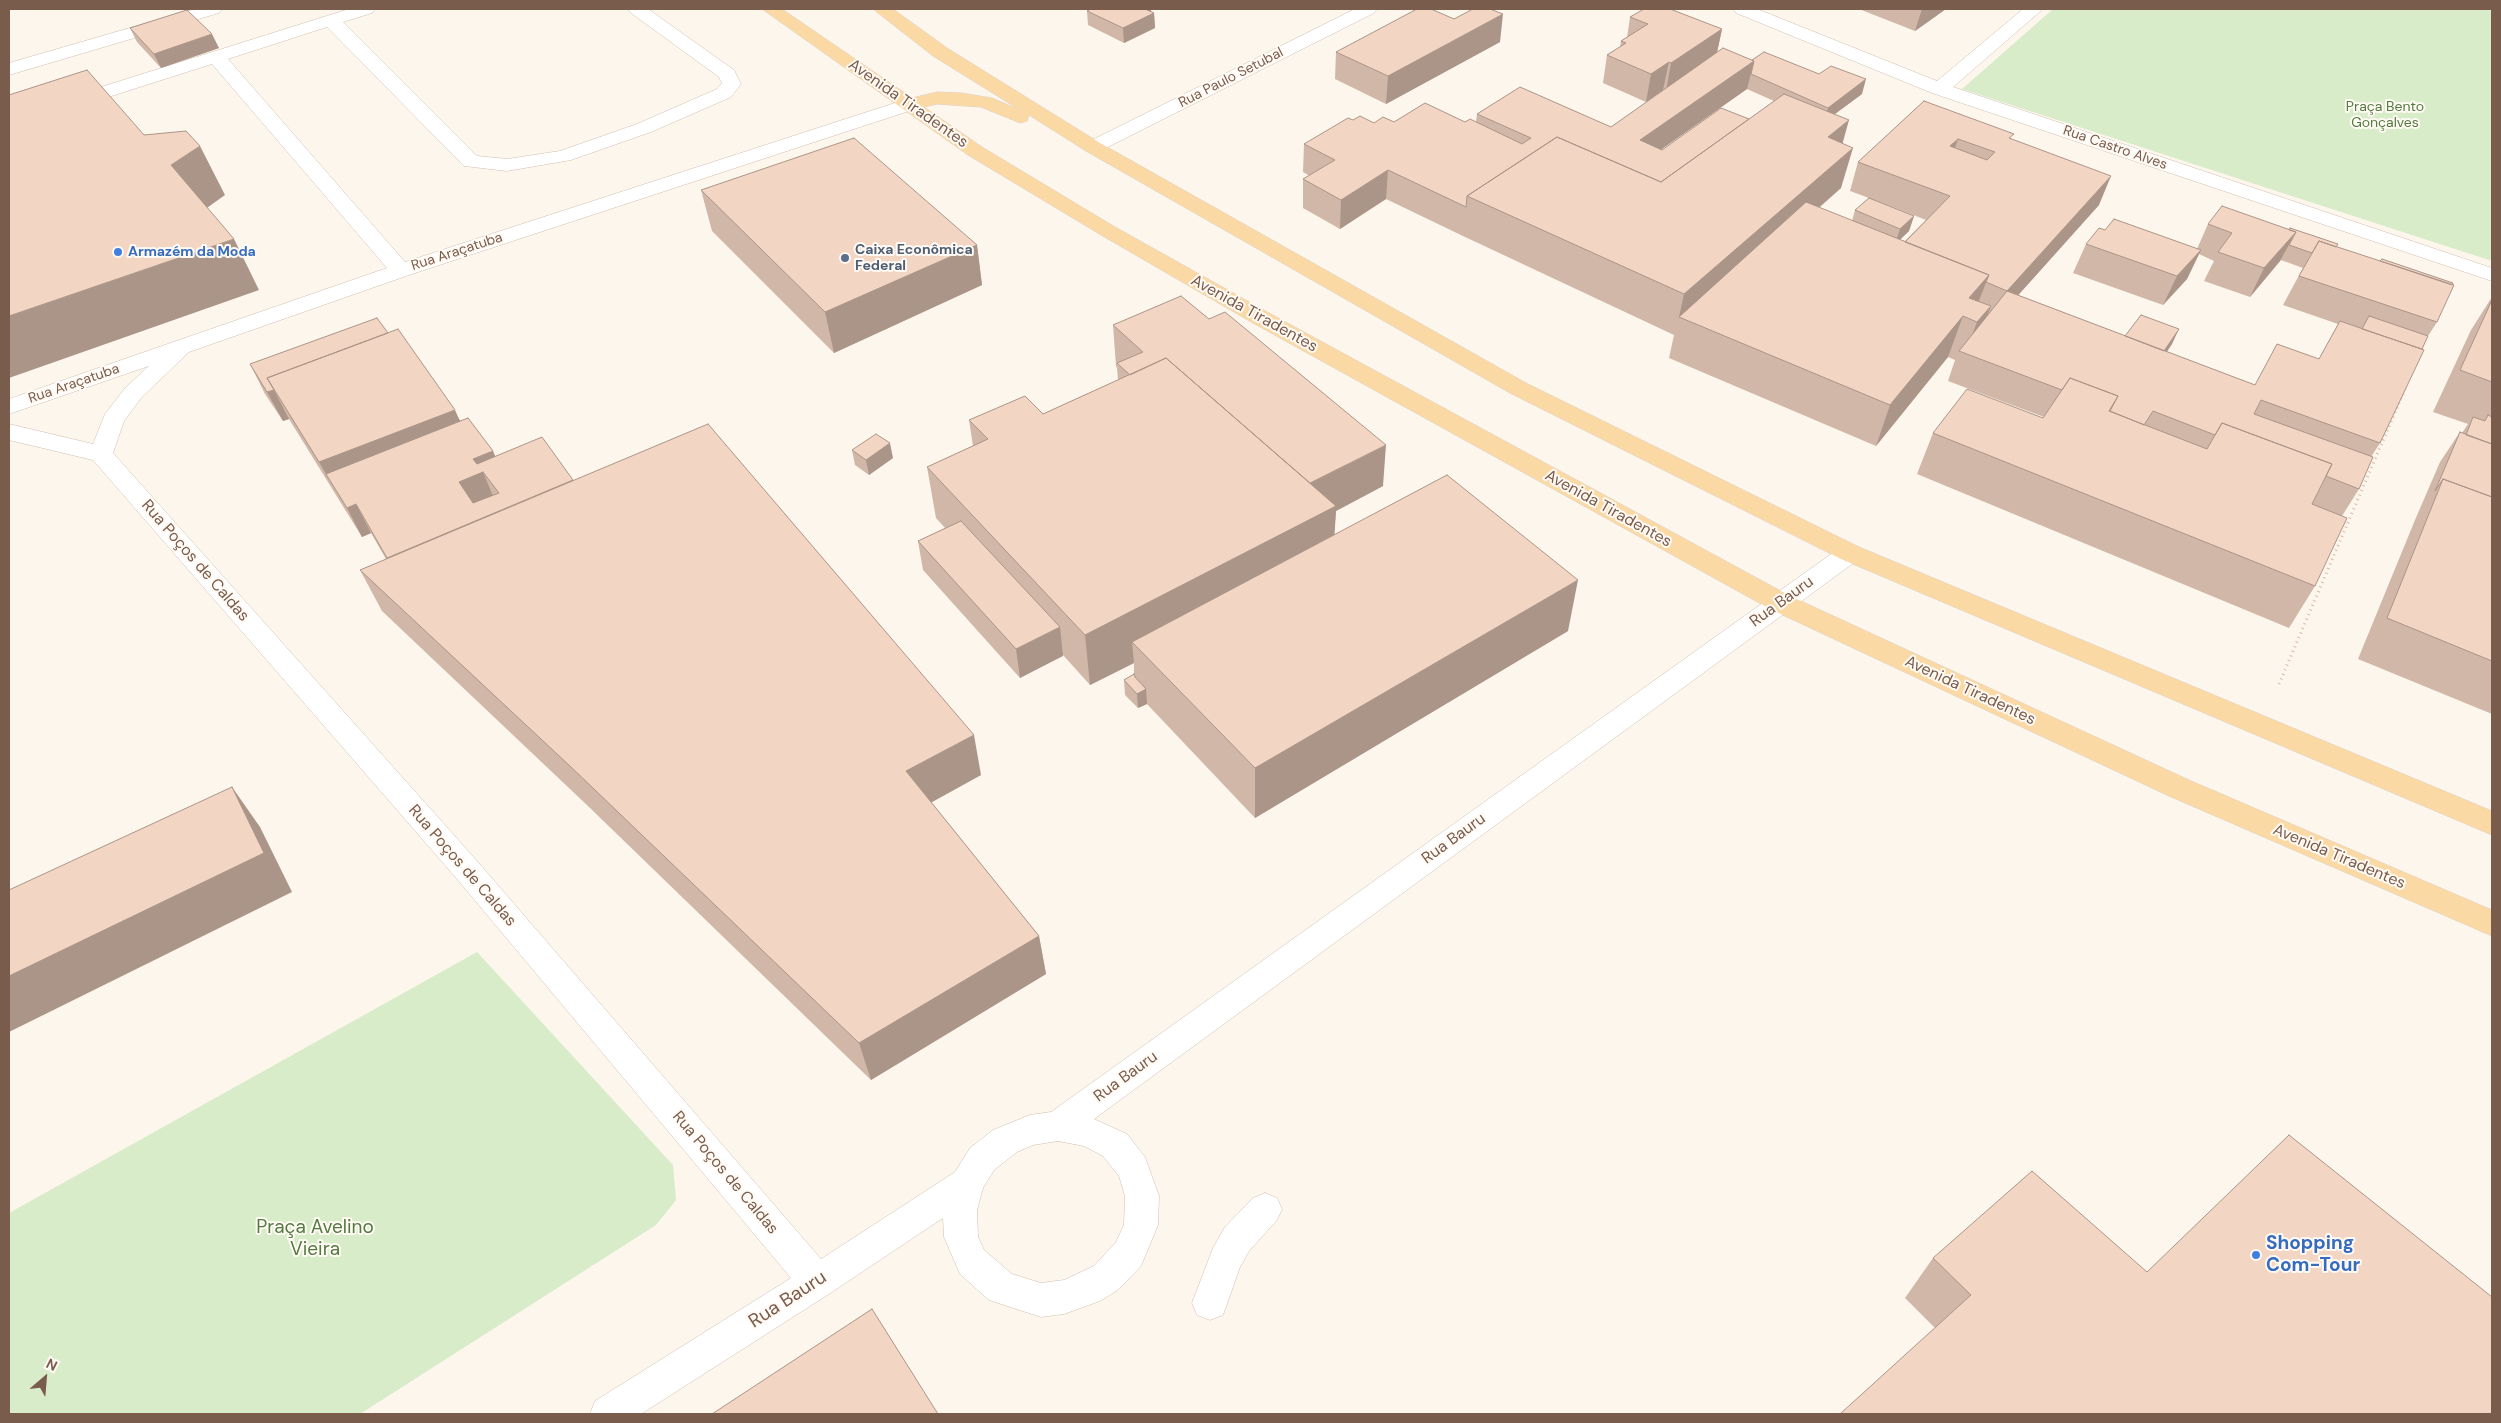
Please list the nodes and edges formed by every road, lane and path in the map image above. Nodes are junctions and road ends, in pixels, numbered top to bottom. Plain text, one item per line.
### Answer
1 (214, 9) edge
2 (366, 9) edge
3 (638, 9) edge
4 (771, 9) edge
5 (882, 9) edge
6 (1368, 9) edge
7 (1742, 9) edge
8 (2034, 9) edge
9 (330, 20) junction
10 (216, 57) junction
11 (9, 69) edge
12 (1939, 89) junction
13 (908, 104) junction
14 (53, 108) edge
15 (1094, 147) junction
16 (402, 270) junction
17 (2492, 275) edge
18 (186, 345) junction
19 (2408, 382) edge
20 (9, 407) edge
21 (9, 432) edge
22 (101, 454) junction
23 (1850, 553) junction
24 (1781, 603) junction
25 (2262, 726) junction
26 (2492, 823) edge
27 (2492, 923) edge
28 (1058, 1126) junction
29 (967, 1183) junction
30 (1265, 1209) dead end
31 (817, 1282) junction
32 (1210, 1303) dead end
33 (608, 1414) edge

1 - 11 street
2 - 9 street
3 - 9 street
4 - 13 main road, Avenida Tiradentes
5 - 15 main road
6 - 15 street, Rua Paulo Setubal
7 - 12 street, Rua Castro Alves
8 - 12 street
9 - 10 street
10 - 14 street
10 - 16 street
12 - 17 street, Rua Castro Alves
13 - 15 main road
13 - 16 street, Rua Araçatuba
13 - 24 main road, Avenida Tiradentes
15 - 23 main road
16 - 18 street, Rua Araçatuba
18 - 20 street, Rua Araçatuba
18 - 22 street
19 - 25 path
21 - 22 street
22 - 31 street, Rua Poços de Caldas
23 - 24 street, Rua Bauru
23 - 25 main road
24 - 27 main road, Avenida Tiradentes
24 - 28 street, Rua Bauru
25 - 26 main road
28 - 29 street
28 - 29 street
29 - 31 street, Rua Bauru
30 - 32 street
31 - 33 street, Rua Bauru

